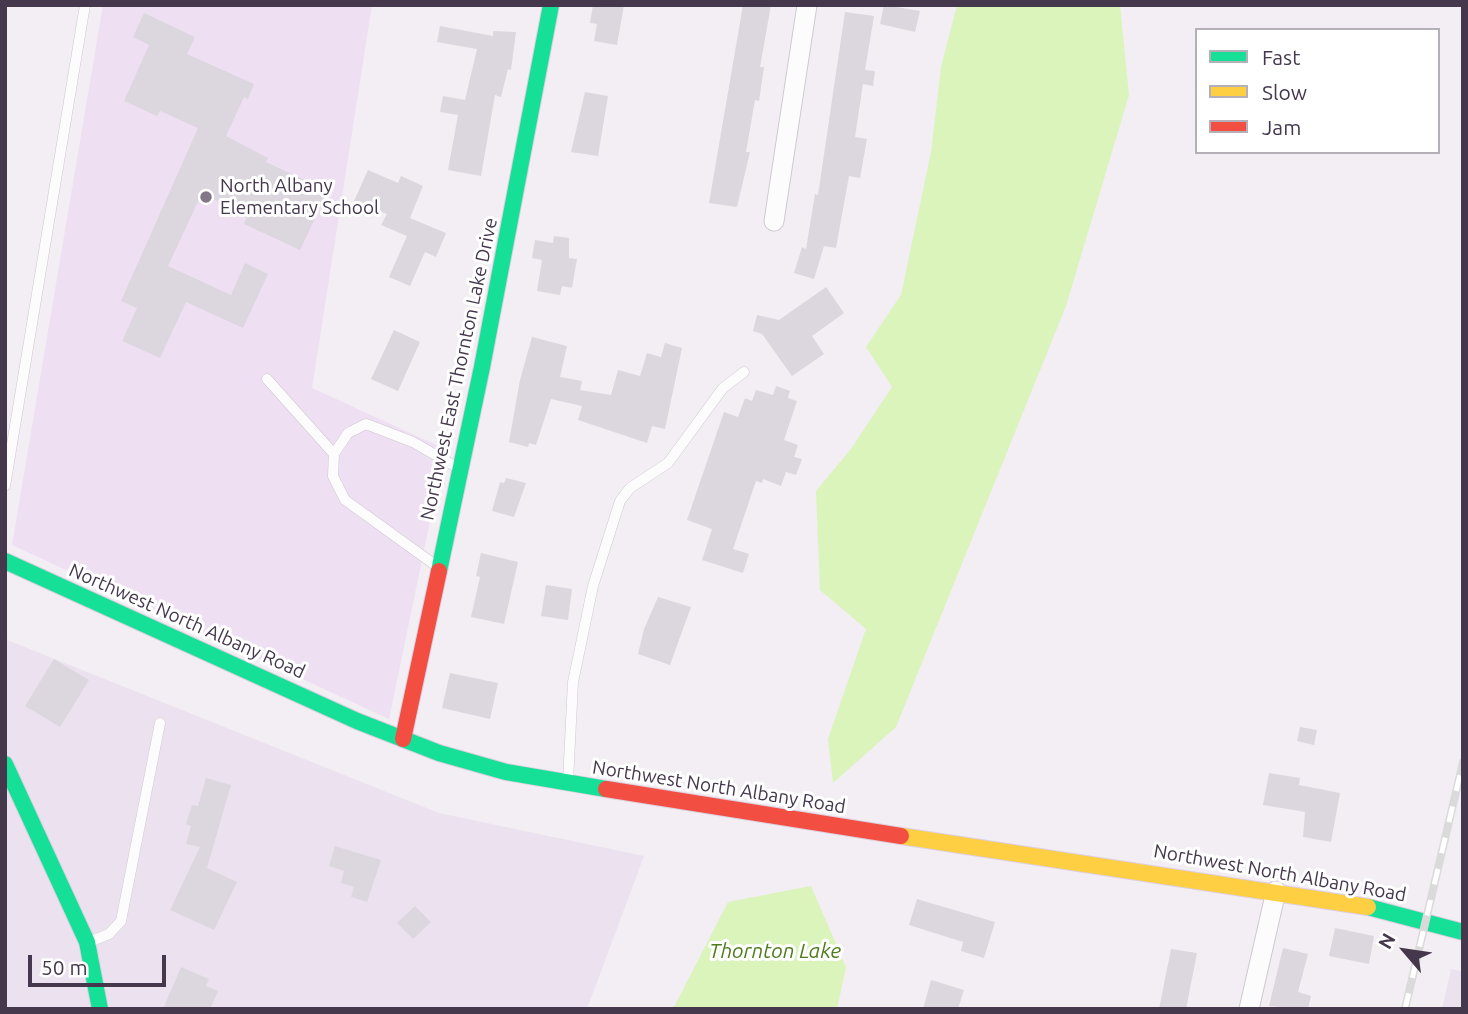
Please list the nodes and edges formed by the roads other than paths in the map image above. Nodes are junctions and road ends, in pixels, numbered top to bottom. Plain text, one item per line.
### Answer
1 (85, 5) edge
2 (551, 5) edge
3 (807, 5) edge
4 (774, 220) dead end
5 (744, 372) dead end
6 (267, 379) dead end
7 (334, 454) junction
8 (460, 469) junction
9 (5, 486) edge
10 (5, 561) edge
11 (441, 569) junction
12 (160, 723) dead end
13 (403, 739) junction
14 (5, 764) edge
15 (568, 785) junction
16 (1276, 891) junction
17 (1463, 932) edge
18 (87, 942) junction
19 (100, 1009) edge
20 (1249, 1009) edge

1 - 9 lane
2 - 8 main road, Northwest East Thornton Lake Drive
3 - 4 street
5 - 15 lane
6 - 7 lane
7 - 8 lane
7 - 11 lane
8 - 11 main road, Northwest East Thornton Lake Drive
10 - 13 main road, Northwest North Albany Road
11 - 13 main road, Northwest East Thornton Lake Drive
12 - 18 lane
13 - 15 main road, Northwest North Albany Road
14 - 18 main road
15 - 16 main road, Northwest North Albany Road
16 - 17 main road, Northwest North Albany Road
16 - 20 street
18 - 19 main road

